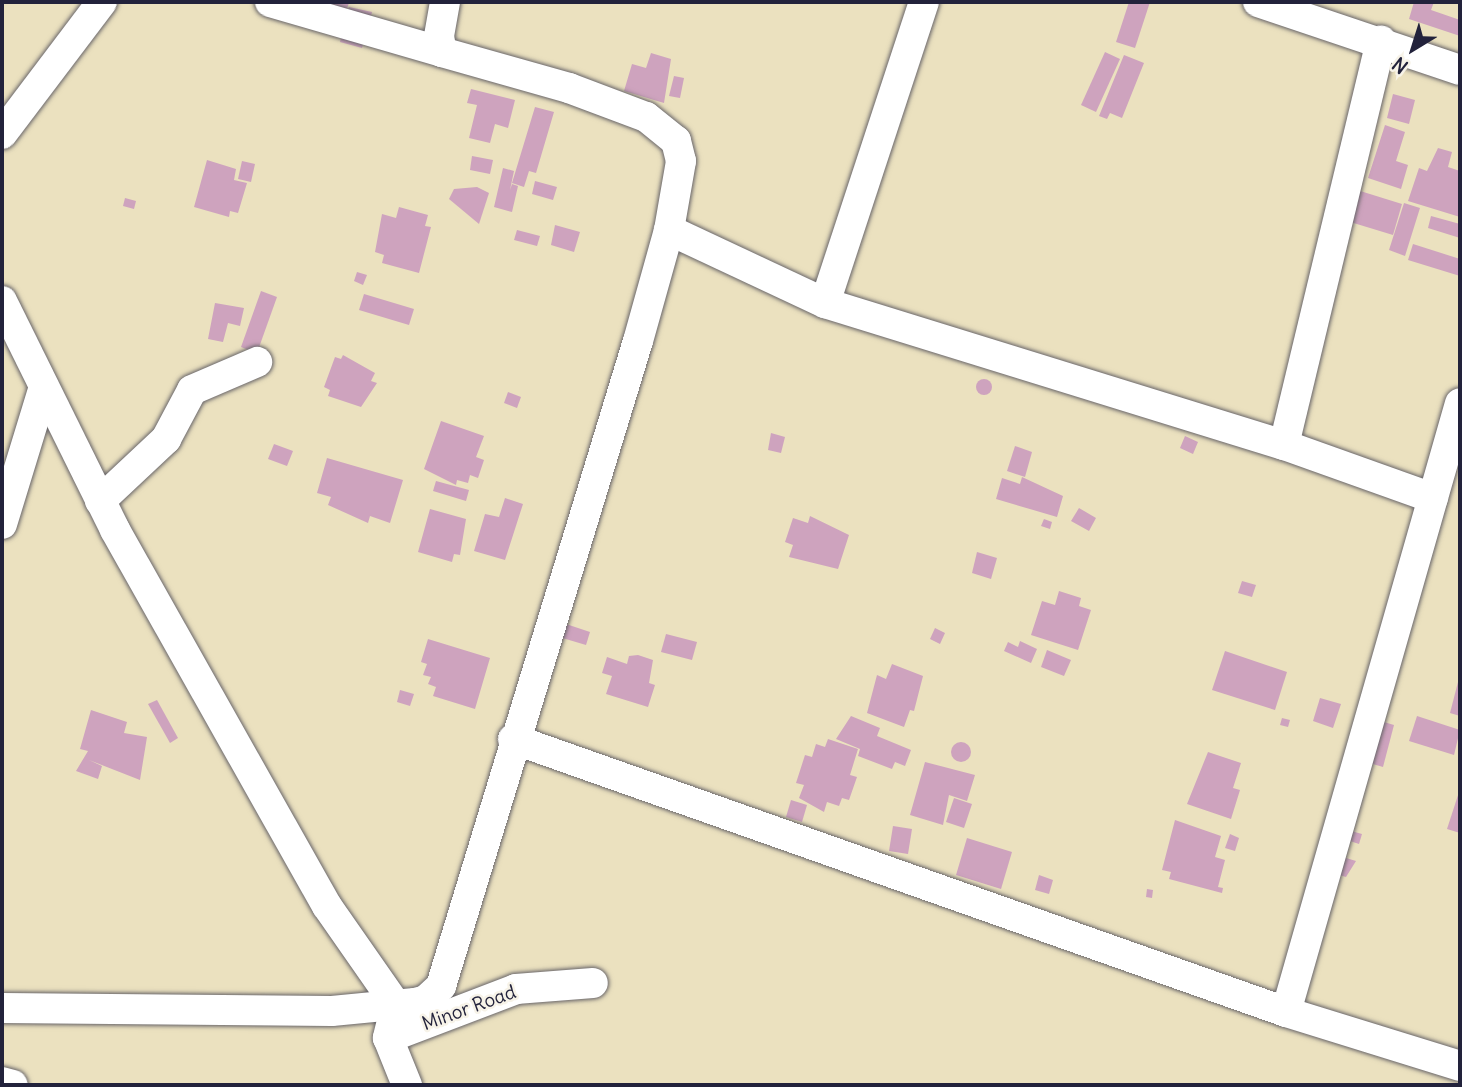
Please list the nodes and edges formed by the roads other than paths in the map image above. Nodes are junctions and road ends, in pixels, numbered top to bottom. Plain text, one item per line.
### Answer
1 (102, 2) edge
2 (270, 2) edge
3 (445, 2) edge
4 (924, 2) edge
5 (1258, 2) edge
6 (1381, 40) junction
7 (442, 52) junction
8 (1460, 71) edge
9 (2, 134) edge
10 (669, 230) junction
11 (2, 301) edge
12 (825, 303) junction
13 (257, 362) dead end
14 (44, 387) junction
15 (1460, 403) edge
16 (1284, 445) junction
17 (1433, 498) junction
18 (100, 501) junction
19 (2, 524) edge
20 (513, 739) junction
21 (593, 983) dead end
22 (396, 1005) junction
23 (2, 1008) edge
24 (1286, 1012) junction
25 (388, 1038) junction
26 (1460, 1066) edge
27 (2, 1082) edge
28 (13, 1085) edge
29 (407, 1085) edge

1 - 9 street
2 - 7 street
3 - 7 street
4 - 12 street
5 - 6 street
6 - 8 street
6 - 16 street
7 - 10 street
10 - 12 street
10 - 20 street
11 - 14 street
12 - 16 street
13 - 18 street
14 - 18 street
14 - 19 street
15 - 17 street
16 - 17 street
17 - 24 street
18 - 22 street
20 - 22 street
20 - 24 street
21 - 25 street, Minor Road
22 - 23 street
22 - 25 street
24 - 26 street
25 - 29 street
27 - 28 street

